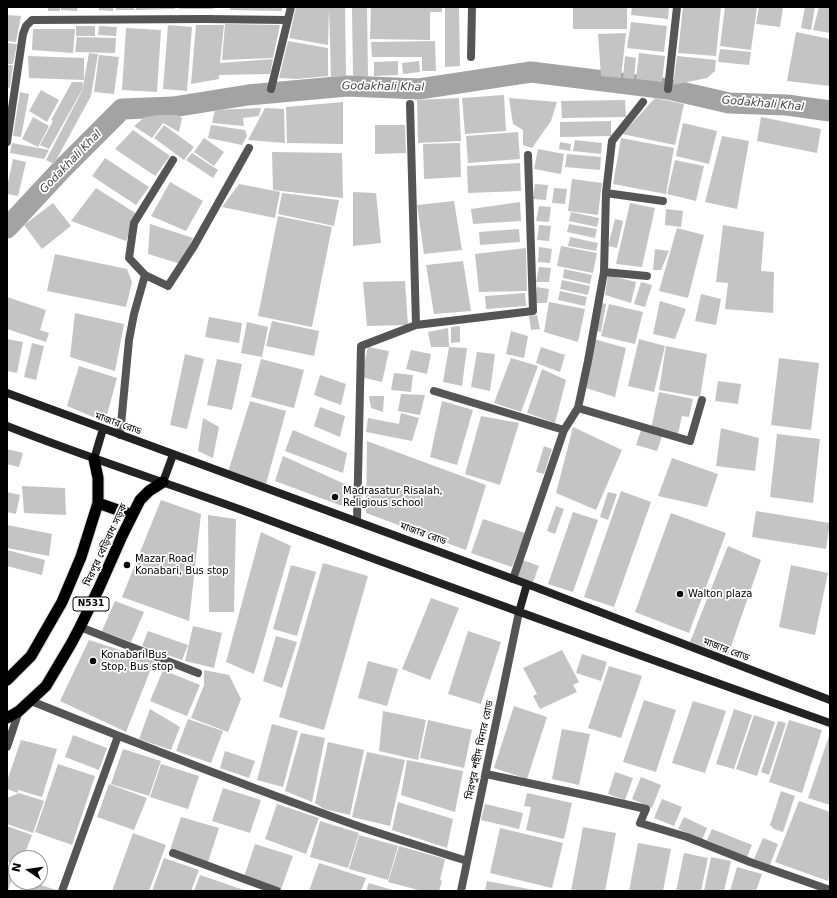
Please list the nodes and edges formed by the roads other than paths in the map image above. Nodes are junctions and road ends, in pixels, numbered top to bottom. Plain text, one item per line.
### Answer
1 (291, 7) edge
2 (472, 7) edge
3 (677, 7) edge
4 (287, 20) junction
5 (471, 57) dead end
6 (271, 89) dead end
7 (668, 89) dead end
8 (643, 102) dead end
9 (410, 104) dead end
10 (7, 142) edge
11 (249, 148) dead end
12 (528, 155) dead end
13 (173, 160) dead end
14 (606, 193) junction
15 (663, 201) dead end
16 (604, 272) junction
17 (145, 275) junction
18 (647, 276) dead end
19 (416, 326) junction
20 (434, 391) dead end
21 (7, 393) edge
22 (702, 400) dead end
23 (578, 408) junction
24 (7, 426) edge
25 (103, 429) junction
26 (564, 430) junction
27 (120, 435) junction
28 (173, 455) junction
29 (94, 459) junction
30 (163, 482) junction
31 (98, 503) junction
32 (132, 515) junction
33 (357, 521) junction
34 (513, 579) junction
35 (527, 584) junction
36 (519, 612) junction
37 (80, 627) junction
38 (198, 673) dead end
39 (7, 680) edge
40 (830, 700) edge
41 (31, 701) junction
42 (19, 711) junction
43 (7, 718) edge
44 (830, 723) edge
45 (118, 736) junction
46 (7, 746) edge
47 (486, 774) junction
48 (173, 854) dead end
49 (468, 861) junction
50 (830, 890) edge
51 (62, 891) edge
52 (277, 891) edge
53 (461, 891) edge

1 - 4 street
2 - 5 street
3 - 7 street
4 - 6 street
4 - 10 street
8 - 14 street
9 - 19 street
11 - 17 street
12 - 19 street
13 - 17 street
14 - 15 street
14 - 16 street
16 - 18 street
16 - 23 street
17 - 27 street
19 - 33 street
20 - 26 street
21 - 25 main road, মাজার রোড
22 - 23 street
23 - 26 street
24 - 29 main road
25 - 27 main road, মাজার রোড
25 - 29 main road
26 - 34 street
27 - 28 main road, মাজার রোড
28 - 30 main road
28 - 33 main road, মাজার রোড
29 - 30 main road
29 - 31 highway, মিরপুর বেড়িবাধ সড়ক / N531
30 - 32 highway, মিরপুর বেড়িবাধ সড়ক / N531
30 - 36 main road
31 - 32 highway
31 - 39 highway, মিরপুর বেড়িবাধ সড়ক / N531
32 - 37 highway, মিরপুর বেড়িবাধ সড়ক / N531
33 - 34 main road, মাজার রোড
34 - 35 main road, মাজার রোড
35 - 36 main road
35 - 40 main road, মাজার রোড
36 - 44 main road
36 - 47 street, মিরপুর শহীদ মিনার রোড
37 - 38 street
37 - 41 highway, মিরপুর বেড়িবাধ সড়ক / N531
41 - 42 highway, মিরপুর বেড়িবাধ সড়ক / N531
41 - 45 street
42 - 43 highway, মিরপুর বেড়িবাধ সড়ক / N531
42 - 46 street
45 - 49 street
45 - 51 street
47 - 49 street, মিরপুর শহীদ মিনার রোড
47 - 50 street
48 - 52 street
49 - 53 street, মিরপুর শহীদ মিনার রোড

